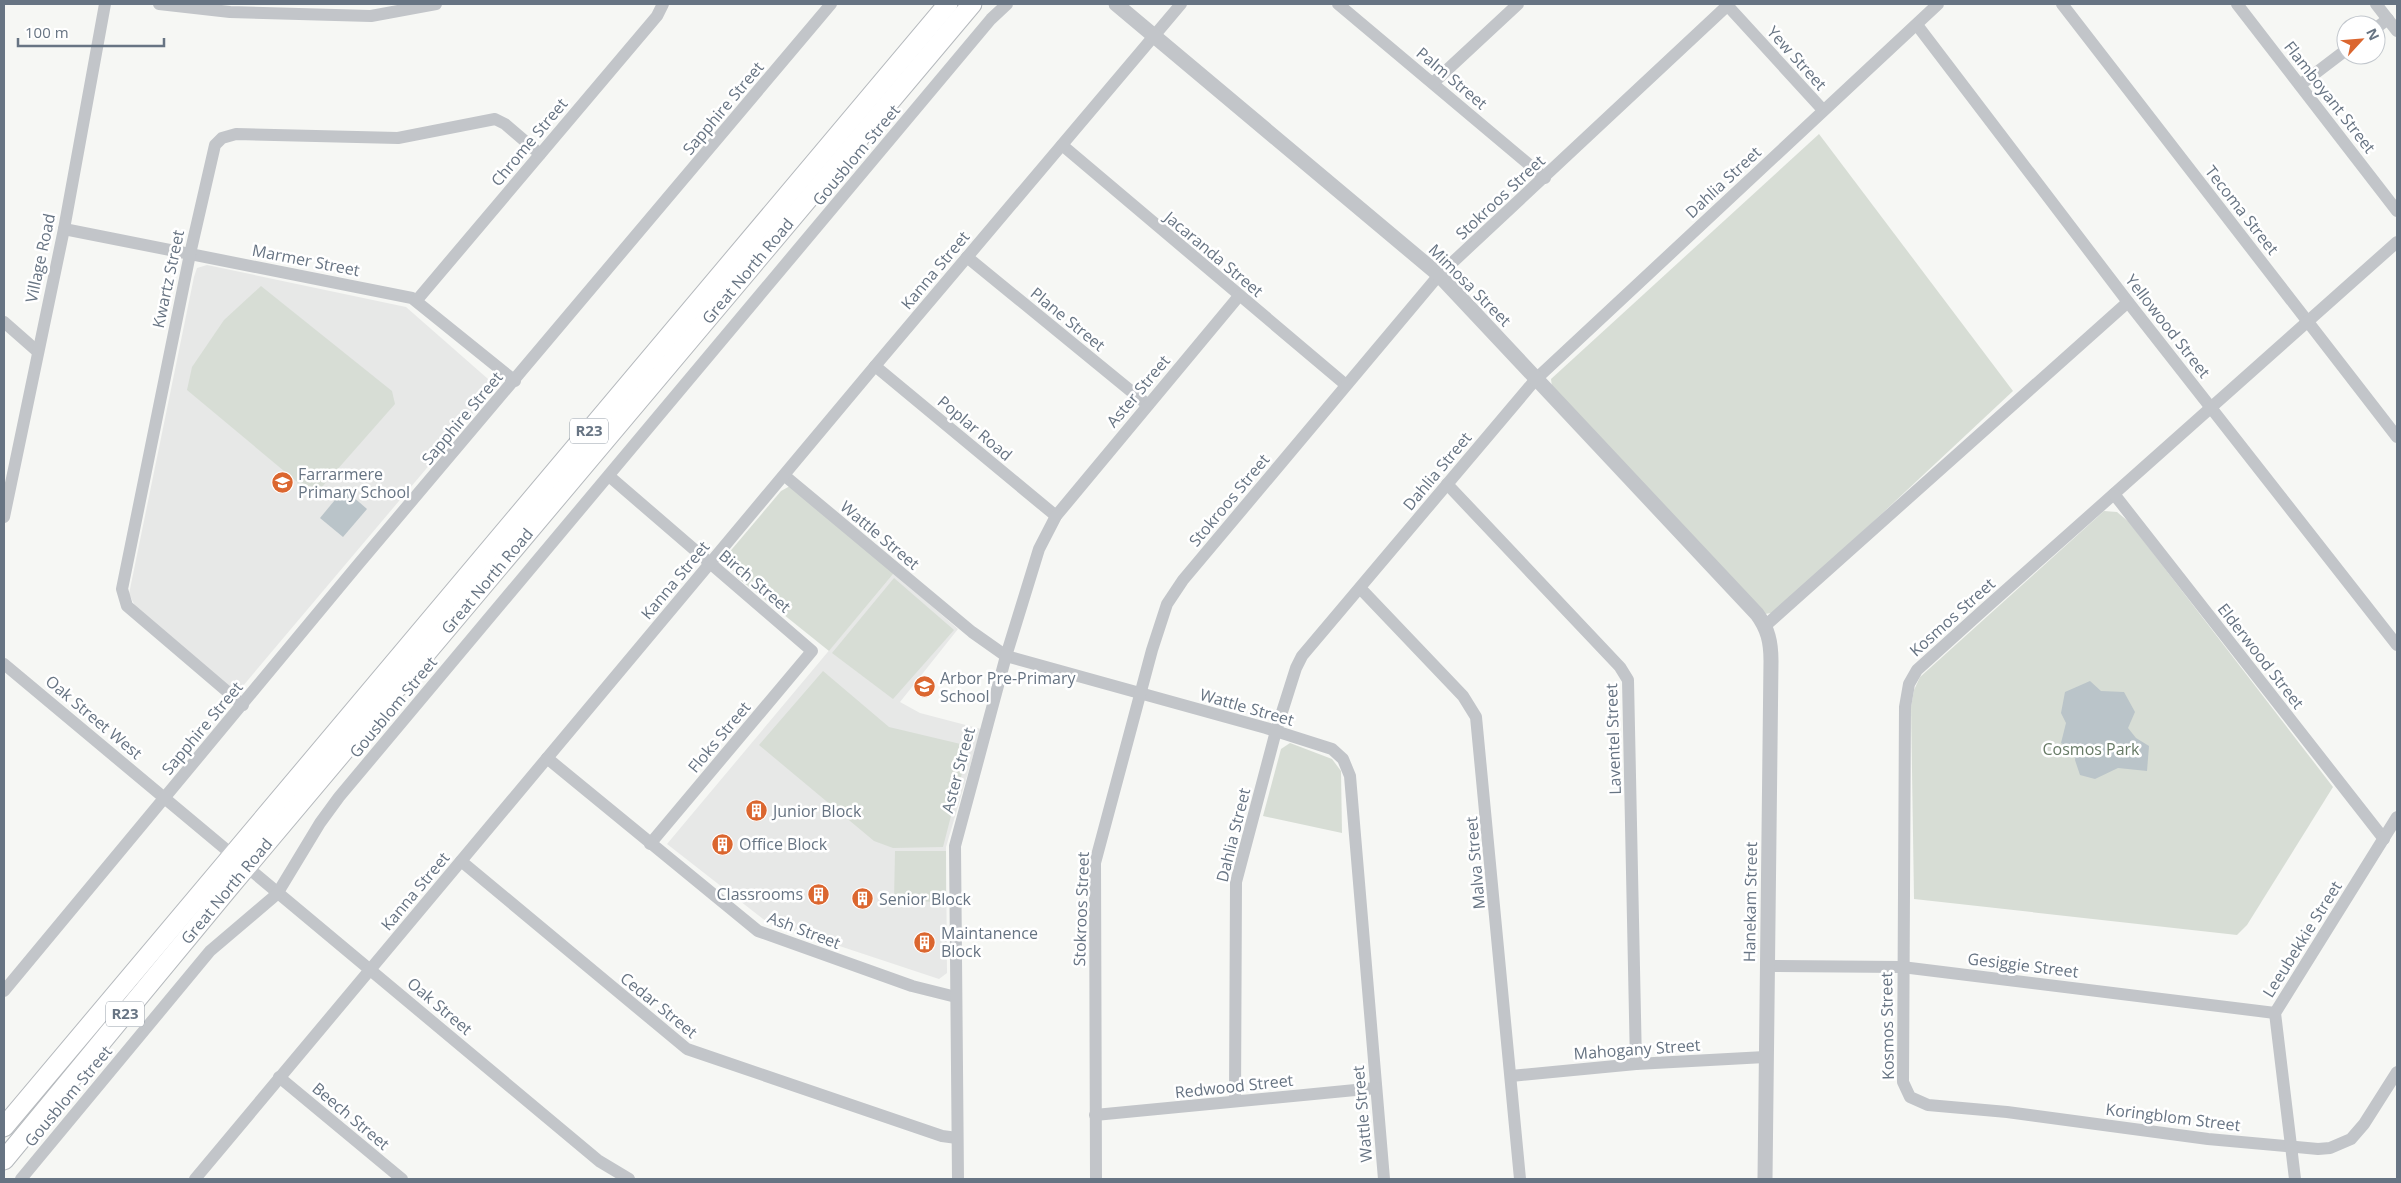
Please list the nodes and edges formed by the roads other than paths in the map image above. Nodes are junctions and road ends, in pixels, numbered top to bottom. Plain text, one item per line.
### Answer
1 (105, 4) edge
2 (160, 4) edge
3 (436, 4) edge
4 (663, 4) edge
5 (830, 4) edge
6 (948, 4) edge
7 (972, 4) edge
8 (1007, 4) edge
9 (1116, 4) edge
10 (1181, 4) edge
11 (1338, 4) edge
12 (1518, 4) edge
13 (1728, 4) edge
14 (1938, 4) edge
15 (2062, 4) edge
16 (2237, 4) edge
17 (2376, 4) edge
18 (2388, 19) joint
19 (1917, 25) junction
20 (2397, 31) edge
21 (1155, 35) junction
22 (2336, 58) edge
23 (1433, 83) junction
24 (2300, 85) junction
25 (1823, 110) junction
26 (1062, 146) junction
27 (540, 154) junction
28 (1545, 178) junction
29 (2397, 211) edge
30 (64, 229) junction
31 (2397, 242) edge
32 (190, 254) junction
33 (968, 257) junction
34 (724, 271) junction
35 (1439, 275) junction
36 (739, 283) junction
37 (1239, 296) junction
38 (417, 300) junction
39 (2128, 302) junction
40 (4, 322) edge
41 (2308, 322) junction
42 (37, 351) junction
43 (875, 366) junction
44 (1536, 379) junction
45 (514, 381) junction
46 (1346, 385) junction
47 (1148, 405) junction
48 (2211, 408) junction
49 (2397, 437) edge
50 (609, 476) junction
51 (785, 476) junction
52 (1447, 484) junction
53 (2114, 494) junction
54 (1056, 516) junction
55 (4, 518) edge
56 (709, 564) junction
57 (1360, 588) junction
58 (1765, 626) junction
59 (2397, 645) edge
60 (812, 651) joint
61 (1006, 656) junction
62 (4, 664) edge
63 (1139, 694) junction
64 (242, 705) junction
65 (1276, 731) junction
66 (547, 758) junction
67 (165, 798) junction
68 (2397, 817) edge
69 (2384, 839) junction
70 (650, 844) junction
71 (232, 855) junction
72 (461, 861) junction
73 (246, 868) junction
74 (278, 894) junction
75 (1767, 966) junction
76 (1902, 966) junction
77 (370, 969) junction
78 (4, 991) edge
79 (956, 997) junction
80 (2274, 1013) junction
81 (1765, 1057) junction
82 (1636, 1064) junction
83 (2397, 1072) edge
84 (1512, 1076) junction
85 (279, 1077) junction
86 (1376, 1088) junction
87 (1910, 1097) joint
88 (1235, 1101) junction
89 (1095, 1115) junction
90 (4, 1127) edge
91 (957, 1138) junction
92 (2291, 1148) junction
93 (4, 1160) edge
94 (22, 1179) edge
95 (195, 1179) edge
96 (402, 1179) edge
97 (628, 1179) edge
98 (958, 1179) edge
99 (1096, 1179) edge
100 (1384, 1179) edge
101 (1520, 1179) edge
102 (1765, 1179) edge
103 (2295, 1179) edge

1 - 30 street, Village Road
2 - 3 street
4 - 27 street, Chrome Street
5 - 45 street, Sapphire Street
6 - 34 main road, Great North Road / R23
7 - 36 main road, Great North Road / R23
8 - 50 street, Gousblom Street
9 - 21 street, Mimosa Street
10 - 21 street, Kanna Street
11 - 23 street, Palm Street
12 - 23 street
13 - 25 street, Yew Street
13 - 28 street, Stokroos Street
14 - 19 street, Dahlia Street
15 - 41 street, Tecoma Street
16 - 24 street, Flamboyant Street
17 - 18 street
18 - 20 street
19 - 25 street, Dahlia Street
19 - 39 street, Yellowood Street
21 - 26 street, Kanna Street
21 - 35 street, Mimosa Street
22 - 24 street
23 - 28 street, Palm Street
24 - 29 street, Flamboyant Street
25 - 44 street, Dahlia Street
26 - 33 street, Kanna Street
26 - 37 street, Jacaranda Street
27 - 32 street, Kwartz Street
27 - 38 street, Chrome Street
28 - 35 street, Stokroos Street
30 - 32 street, Marmer Street
30 - 42 street, Village Road
31 - 41 street, Kosmos Street
32 - 38 street, Marmer Street
32 - 64 street, Kwartz Street
33 - 43 street, Kanna Street
33 - 47 street, Plane Street
34 - 36 main road
34 - 71 main road, Great North Road / R23
35 - 44 street, Mimosa Street
35 - 46 street, Stokroos Street
36 - 73 main road, Great North Road / R23
37 - 46 street, Jacaranda Street
37 - 47 street, Aster Street
38 - 45 street, Marmer Street
39 - 48 street, Yellowood Street
39 - 58 street
40 - 42 street
41 - 48 street, Kosmos Street
41 - 49 street, Tecoma Street
42 - 55 street, Village Road
43 - 51 street, Kanna Street
43 - 54 street, Poplar Road
44 - 52 street, Dahlia Street
44 - 58 street, Mimosa Street
45 - 64 street, Sapphire Street
46 - 63 street, Stokroos Street
47 - 54 street, Aster Street
48 - 53 street, Kosmos Street
48 - 59 street, Yellowood Street
50 - 56 street, Birch Street
50 - 74 street, Gousblom Street
51 - 56 street, Kanna Street
51 - 61 street, Wattle Street
52 - 57 street, Dahlia Street
52 - 82 street, Laventel Street
53 - 69 street, Elderwood Street
53 - 76 street, Kosmos Street
54 - 61 street, Aster Street
56 - 60 street, Birch Street
56 - 66 street, Kanna Street
57 - 65 street, Dahlia Street
57 - 84 street, Malva Street
58 - 75 street, Hanekam Street
60 - 70 street, Floks Street
61 - 63 street, Wattle Street
61 - 79 street, Aster Street
62 - 67 street, Oak Street West
63 - 65 street, Wattle Street
63 - 89 street, Stokroos Street
64 - 67 street, Sapphire Street
65 - 86 street, Wattle Street
65 - 88 street, Dahlia Street
66 - 70 street, Ash Street
66 - 72 street, Kanna Street
67 - 71 street, Oak Street West
67 - 78 street, Sapphire Street
68 - 69 street, Leeubekkie Street
69 - 80 street, Leeubekkie Street
70 - 79 street, Ash Street
71 - 73 street, Oak Street
71 - 90 main road, Great North Road / R23
72 - 77 street, Kanna Street
72 - 91 street, Cedar Street
73 - 74 street, Oak Street
73 - 93 main road, Great North Road / R23
74 - 77 street, Oak Street
74 - 94 street, Gousblom Street
75 - 76 street, Gesiggie Street
75 - 81 street, Hanekam Street
76 - 80 street, Gesiggie Street
76 - 87 street, Kosmos Street
77 - 85 street, Kanna Street
77 - 97 street, Oak Street
79 - 91 street, Aster Street
80 - 92 street, Leeubekkie Street
81 - 82 street, Mahogany Street
81 - 102 street, Hanekam Street
82 - 84 street, Mahogany Street
83 - 92 street, Koringblom Street
84 - 101 street, Malva Street
85 - 95 street, Kanna Street
85 - 96 street, Beech Street
86 - 88 street, Redwood Street
86 - 100 street, Wattle Street
87 - 92 street, Koringblom Street
88 - 89 street, Redwood Street
89 - 99 street, Stokroos Street
91 - 98 street, Aster Street
92 - 103 street, Leeubekkie Street

